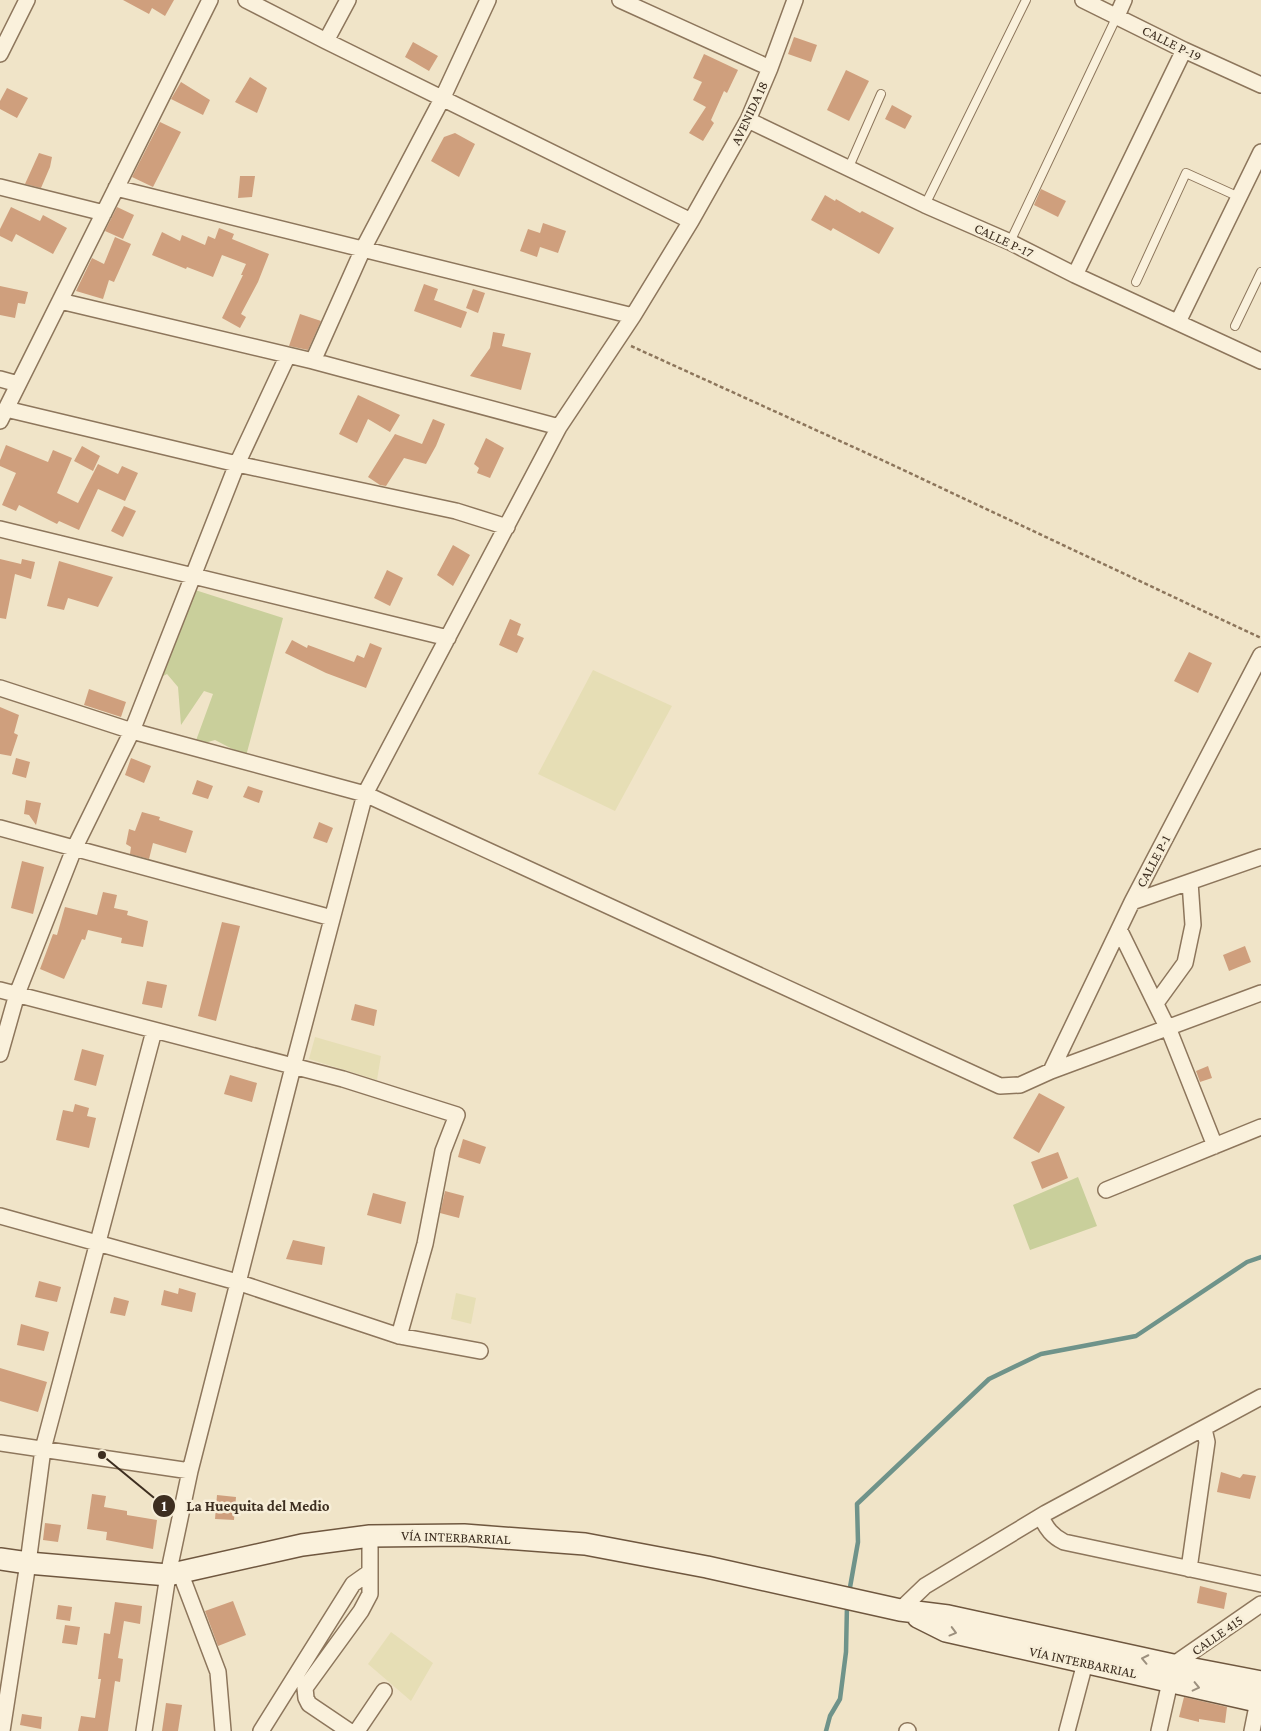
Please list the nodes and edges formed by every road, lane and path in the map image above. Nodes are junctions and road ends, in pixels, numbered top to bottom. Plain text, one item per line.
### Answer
1 (27, 0) edge
2 (210, 0) edge
3 (246, 0) edge
4 (348, 0) edge
5 (488, 0) edge
6 (620, 0) edge
7 (795, 0) edge
8 (1026, 0) edge
9 (1083, 0) edge
10 (1124, 0) edge
11 (1117, 16) junction
12 (326, 41) junction
13 (1184, 50) junction
14 (0, 54) edge
15 (770, 68) junction
16 (1261, 85) edge
17 (881, 94) dead end
18 (443, 97) junction
19 (748, 120) junction
20 (1261, 152) edge
21 (849, 167) junction
22 (0, 187) edge
23 (116, 188) junction
24 (1239, 197) junction
25 (925, 205) junction
26 (104, 213) junction
27 (691, 221) junction
28 (1010, 242) junction
29 (363, 249) junction
30 (1261, 272) edge
31 (1076, 275) junction
32 (1136, 282) dead end
33 (60, 301) junction
34 (633, 316) junction
35 (1178, 322) junction
36 (1235, 326) dead end
37 (618, 341) junction
38 (288, 355) junction
39 (313, 361) junction
40 (1261, 361) edge
41 (0, 378) edge
42 (18, 384) junction
43 (3, 415) edge
44 (559, 427) junction
45 (237, 464) junction
46 (507, 526) junction
47 (0, 529) edge
48 (193, 575) junction
49 (448, 638) junction
50 (1261, 638) edge
51 (1261, 655) edge
52 (0, 688) edge
53 (132, 731) junction
54 (365, 794) junction
55 (0, 828) edge
56 (74, 848) junction
57 (1261, 857) edge
58 (1190, 882) junction
59 (1132, 902) junction
60 (332, 918) junction
61 (1119, 929) junction
62 (0, 990) edge
63 (1261, 993) edge
64 (17, 994) junction
65 (1156, 1003) junction
66 (1168, 1028) junction
67 (154, 1030) junction
68 (0, 1054) edge
69 (292, 1067) junction
70 (1051, 1071) junction
71 (1261, 1127) edge
72 (1215, 1146) junction
73 (1106, 1190) dead end
74 (0, 1216) edge
75 (98, 1243) junction
76 (238, 1282) junction
77 (399, 1336) junction
78 (480, 1351) dead end
79 (1261, 1397) edge
80 (1204, 1429) junction
81 (0, 1444) edge
82 (43, 1450) junction
83 (190, 1471) junction
84 (1041, 1516) junction
85 (370, 1536) junction
86 (0, 1559) edge
87 (28, 1563) junction
88 (1189, 1568) junction
89 (370, 1572) junction
90 (174, 1573) junction
91 (1261, 1584) edge
92 (1261, 1604) edge
93 (899, 1610) junction
94 (1085, 1663) junction
95 (1171, 1673) junction
96 (384, 1690) dead end
97 (1260, 1695) edge
98 (2, 1731) edge
99 (144, 1731) edge
100 (223, 1731) edge
101 (261, 1731) edge
102 (349, 1731) edge
103 (358, 1731) edge
104 (1067, 1731) edge
105 (1159, 1731) edge
106 (1252, 1731) edge

1 - 14 street
2 - 23 street
3 - 12 street
4 - 12 street
5 - 18 street
6 - 15 street
7 - 15 street, AVENIDA 18
8 - 25 lane
9 - 11 street, CALLE P-19
10 - 11 street
11 - 13 street, CALLE P-19
11 - 28 lane
12 - 18 street
13 - 16 street, CALLE P-19
13 - 31 street
15 - 19 street, AVENIDA 18
17 - 21 lane
18 - 27 street
18 - 29 street
19 - 21 street, CALLE P-17
19 - 27 street, AVENIDA 18
20 - 24 street
21 - 25 street, CALLE P-17
22 - 26 street
23 - 26 street
23 - 29 street
24 - 32 lane
24 - 35 street
25 - 28 street, CALLE P-17
26 - 33 street
27 - 34 street, AVENIDA 18
28 - 31 street, CALLE P-17
29 - 34 street
29 - 39 street
30 - 36 lane
31 - 35 street, CALLE P-17
33 - 38 street
33 - 42 street
34 - 37 street, AVENIDA 18
35 - 40 street, CALLE P-17
37 - 44 street, AVENIDA 18
37 - 50 path
38 - 39 street
38 - 45 street
39 - 44 street
41 - 42 street
42 - 43 street
43 - 45 street
44 - 46 street, AVENIDA 18
45 - 46 street
45 - 48 street
46 - 49 street, AVENIDA 18
47 - 48 street
48 - 49 street
48 - 53 street
49 - 54 street, AVENIDA 18
51 - 59 street, CALLE P-1
52 - 53 street
53 - 54 street
53 - 56 street
54 - 60 street, AVENIDA 18
54 - 70 street
55 - 56 street
56 - 60 street
56 - 64 street
57 - 58 street
58 - 59 street
58 - 65 street
59 - 61 street, CALLE P-1
60 - 69 street, AVENIDA 18
61 - 65 street
61 - 70 street, CALLE P-1
62 - 64 street
63 - 66 street
64 - 67 street
64 - 68 street
65 - 66 street
66 - 70 street
66 - 72 street
67 - 69 street
67 - 75 street
69 - 76 street, AVENIDA 18
69 - 77 street
71 - 72 street
72 - 73 street
74 - 75 street
75 - 76 street
75 - 82 street
76 - 77 street
76 - 83 street, AVENIDA 18
77 - 78 street
79 - 80 street
80 - 84 street
80 - 88 street
81 - 82 street
82 - 83 street
82 - 87 street
83 - 90 street, AVENIDA 18
84 - 88 street
84 - 93 street
85 - 89 street
85 - 90 main road, VÍA INTERBARRIAL
85 - 93 main road, VÍA INTERBARRIAL
86 - 87 main road, VÍA INTERBARRIAL
87 - 90 main road, VÍA INTERBARRIAL
87 - 98 street
88 - 91 street
89 - 101 street
89 - 102 street
90 - 99 street, AVENIDA 18
90 - 100 street
92 - 95 street, CALLE 415
93 -> 94 main road, VÍA INTERBARRIAL
95 -> 93 main road, VÍA INTERBARRIAL
94 - 95 main road, VÍA INTERBARRIAL
94 - 104 street
95 - 97 main road, VÍA INTERBARRIAL
95 - 105 street
96 - 103 street
97 - 106 street

